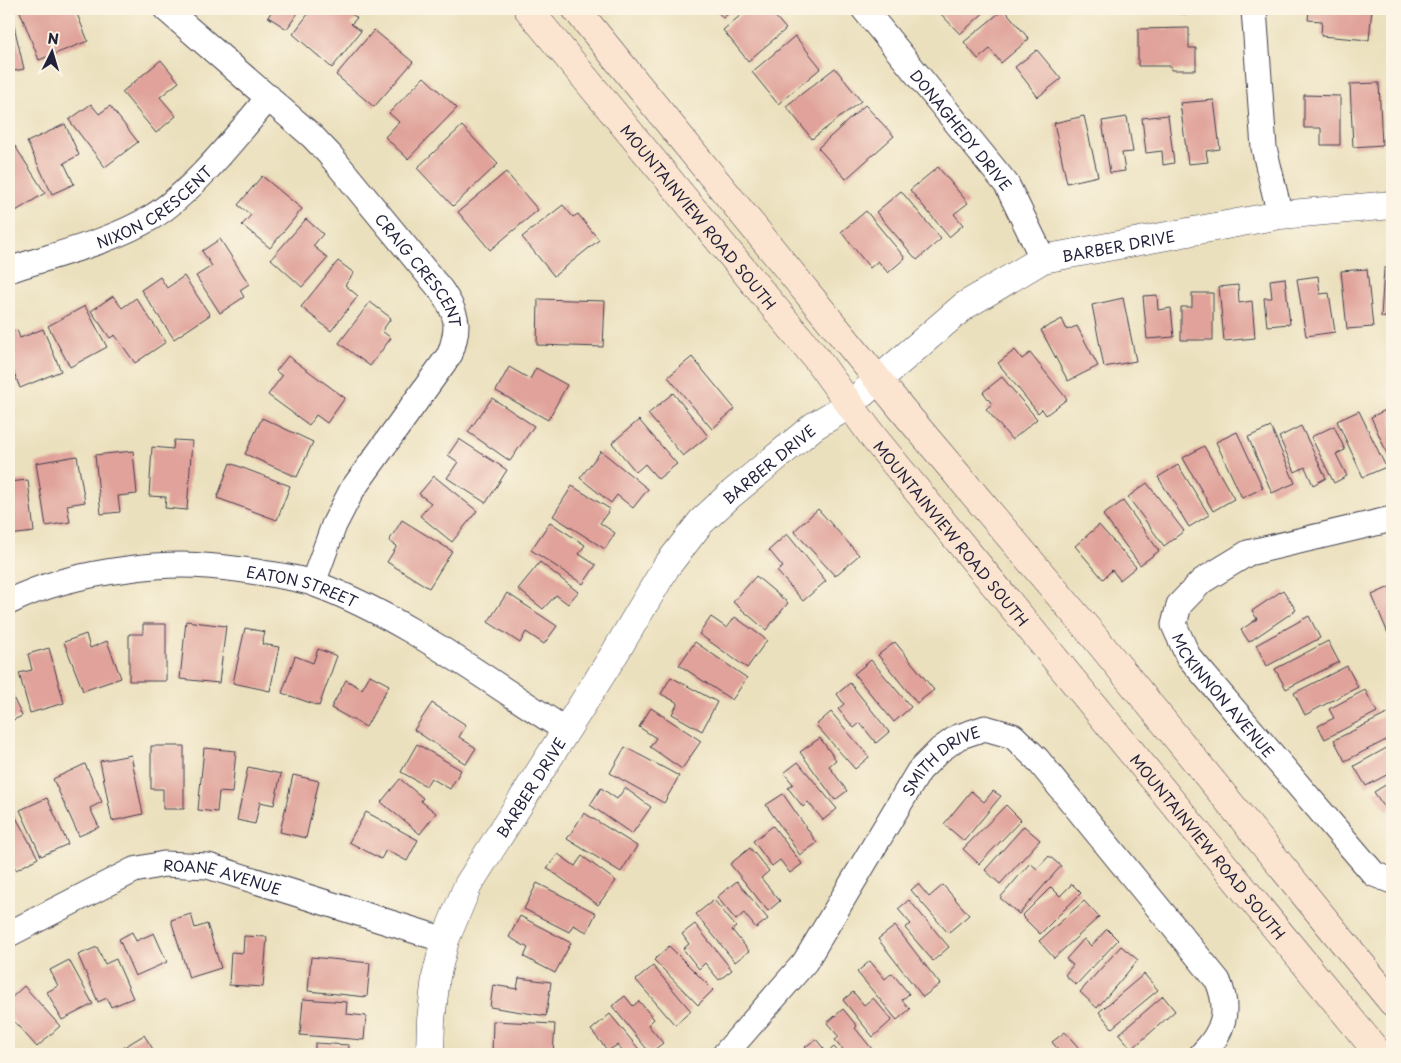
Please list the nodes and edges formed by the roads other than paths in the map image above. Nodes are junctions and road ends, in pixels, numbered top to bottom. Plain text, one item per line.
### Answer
1 (166, 9) edge
2 (530, 9) edge
3 (576, 9) edge
4 (864, 9) edge
5 (1254, 9) edge
6 (269, 97) junction
7 (1392, 205) edge
8 (1280, 215) junction
9 (1043, 259) junction
10 (9, 270) edge
11 (879, 379) junction
12 (849, 405) junction
13 (1392, 519) edge
14 (313, 583) junction
15 (9, 602) edge
16 (566, 730) junction
17 (1392, 881) edge
18 (9, 934) edge
19 (445, 940) junction
20 (1392, 1002) edge
21 (430, 1054) edge
22 (725, 1054) edge
23 (1202, 1054) edge
24 (1379, 1054) edge

1 - 6 street, CRAIG CRESCENT
2 - 12 main road, MOUNTAINVIEW ROAD SOUTH
3 - 11 main road
4 - 9 street, DONAGHEDY DRIVE
5 - 8 street
6 - 10 street, NIXON CRESCENT
6 - 14 street, CRAIG CRESCENT
7 - 8 street, BARBER DRIVE
8 - 9 street, BARBER DRIVE
9 - 11 street, BARBER DRIVE
11 - 12 street, BARBER DRIVE
11 - 20 main road
12 - 16 street, BARBER DRIVE
12 - 24 main road, MOUNTAINVIEW ROAD SOUTH
13 - 17 street, MCKINNON AVENUE
14 - 15 street, EATON STREET
14 - 16 street, EATON STREET
16 - 19 street, BARBER DRIVE
18 - 19 street, ROANE AVENUE
19 - 21 street, BARBER DRIVE
22 - 23 street, SMITH DRIVE

